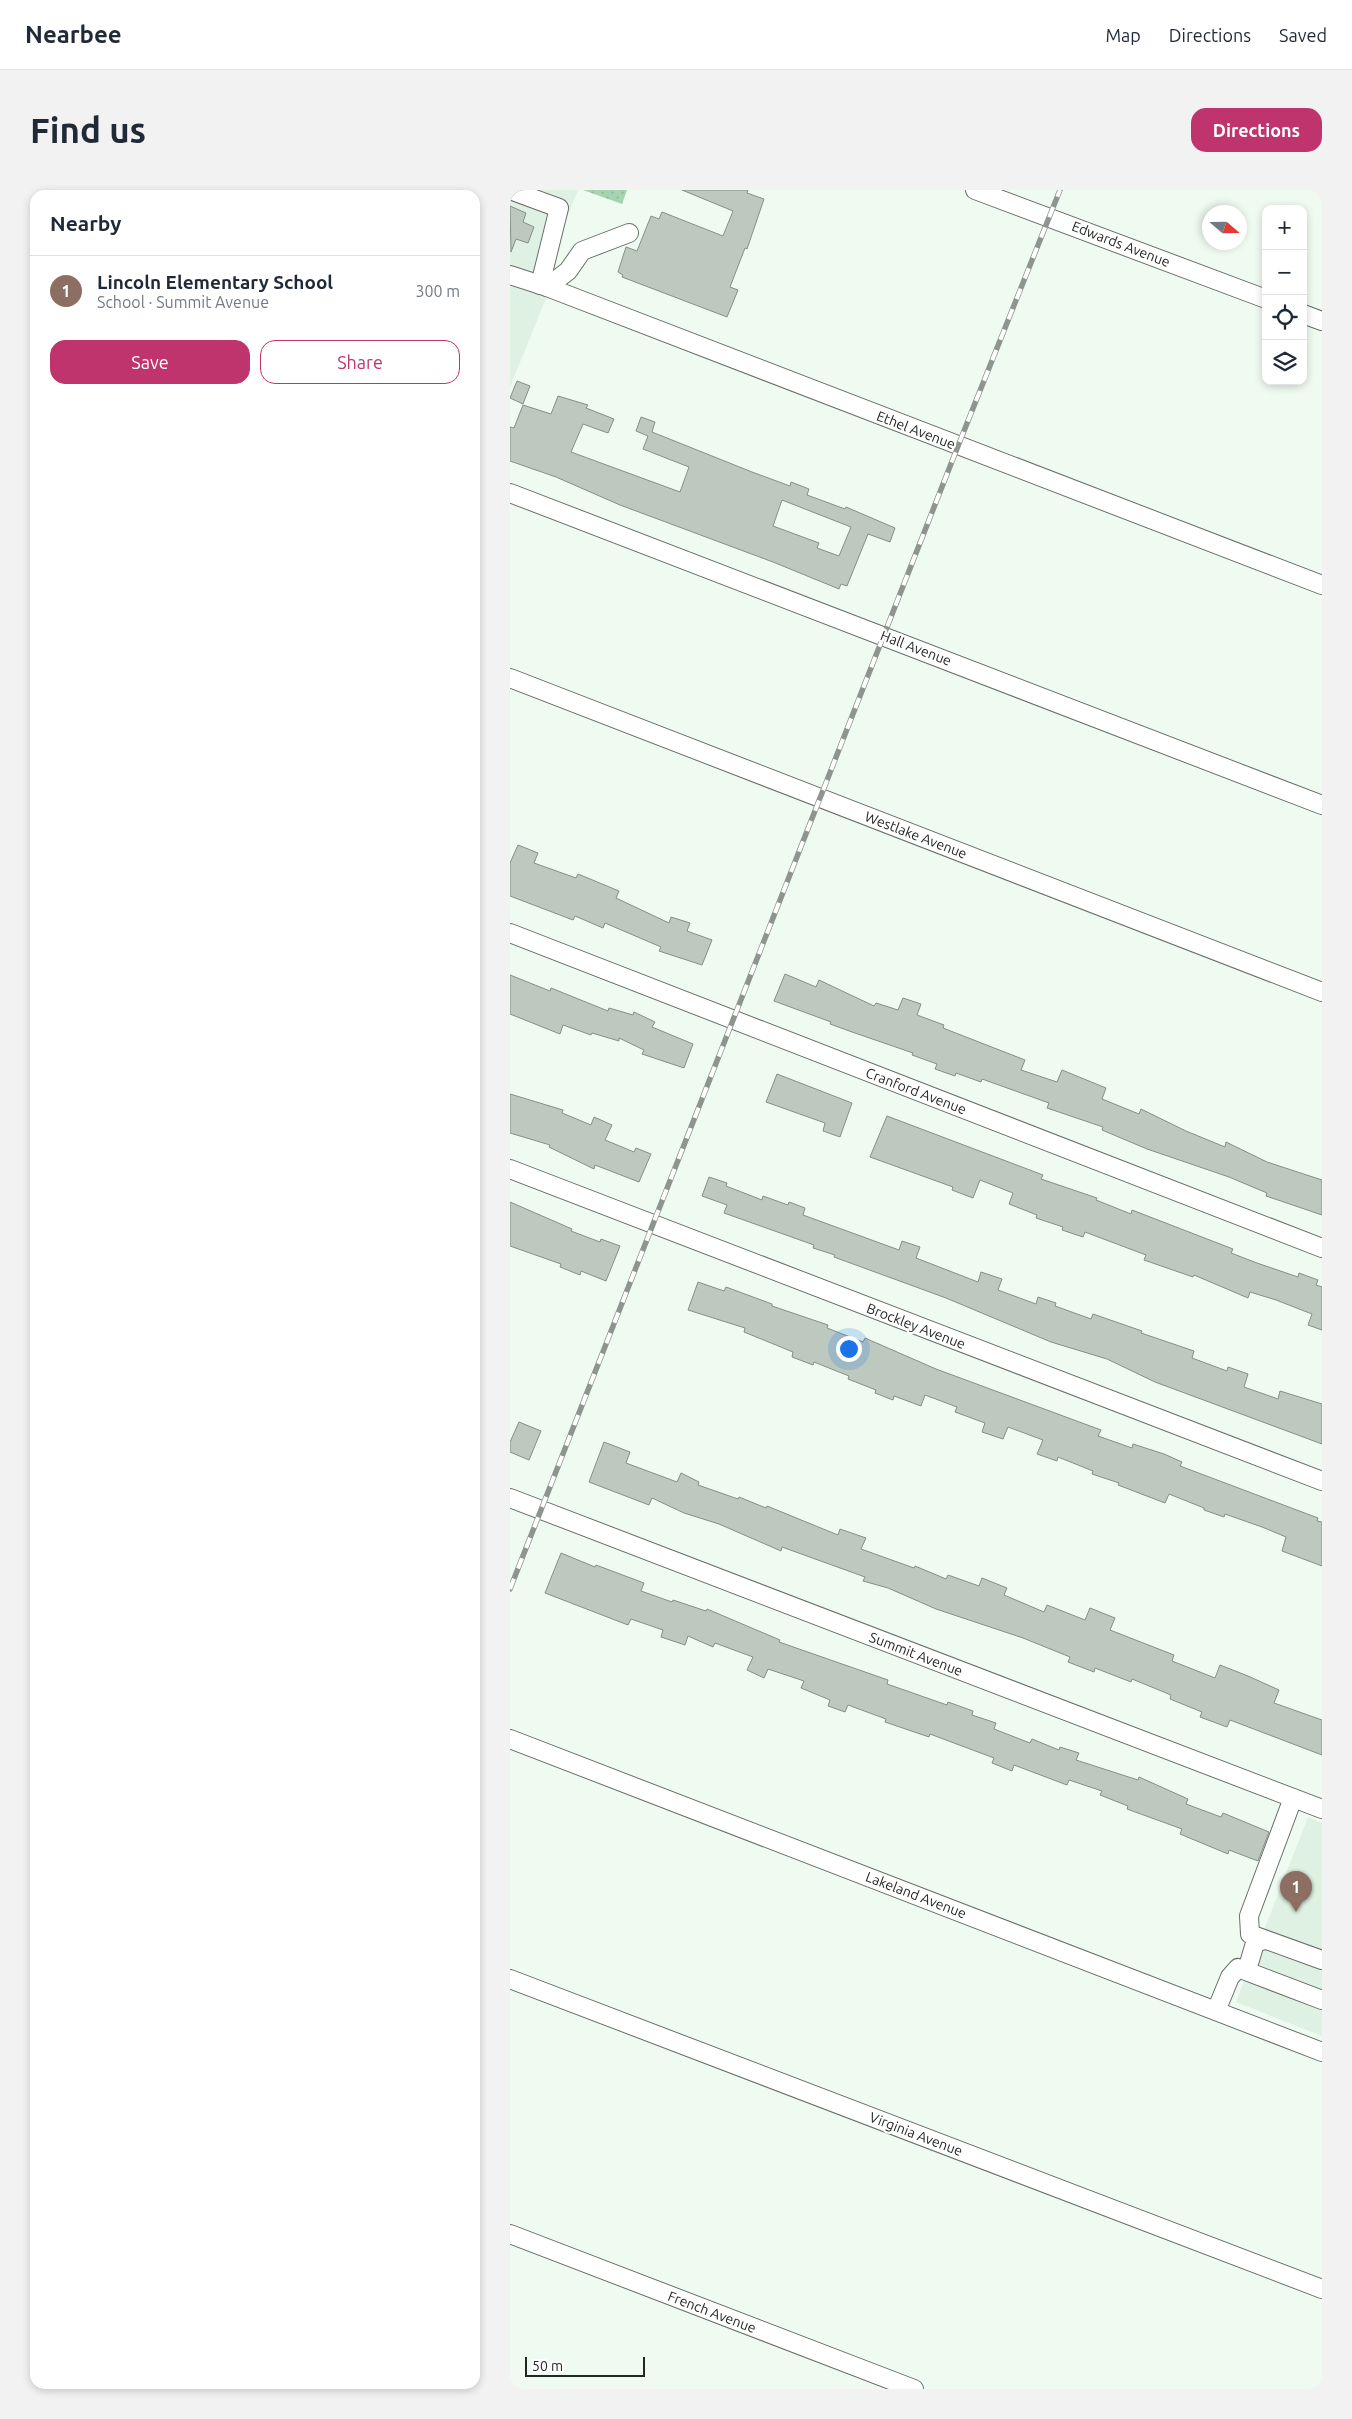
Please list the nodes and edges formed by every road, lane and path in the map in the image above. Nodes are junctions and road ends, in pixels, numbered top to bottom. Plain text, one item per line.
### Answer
1 (510, 190) edge
2 (975, 190) edge
3 (1007, 196) edge
4 (629, 233) dead end
5 (510, 275) edge
6 (543, 286) junction
7 (1262, 297) edge
8 (1307, 315) edge
9 (1322, 321) edge
10 (510, 493) edge
11 (1322, 585) edge
12 (510, 678) edge
13 (1322, 804) edge
14 (510, 933) edge
15 (1322, 992) edge
16 (510, 1169) edge
17 (1322, 1248) edge
18 (1322, 1481) edge
19 (510, 1498) edge
20 (510, 1739) edge
21 (1293, 1798) junction
22 (1322, 1809) edge
23 (1265, 1940) junction
24 (1322, 1960) edge
25 (1247, 1970) junction
26 (510, 1979) edge
27 (1322, 2000) edge
28 (1216, 2011) junction
29 (1322, 2052) edge
30 (510, 2234) edge
31 (1322, 2289) edge
32 (914, 2389) edge

1 - 6 street
2 - 3 street, Edwards Avenue
3 - 7 street, Edwards Avenue
4 - 6 street
5 - 6 street, Ethel Avenue
6 - 11 street, Ethel Avenue
8 - 9 street
10 - 13 street, Hall Avenue
12 - 15 street, Westlake Avenue
14 - 17 street, Cranford Avenue
16 - 18 street, Brockley Avenue
19 - 21 street, Summit Avenue
20 - 28 street, Lakeland Avenue
21 - 22 street, Summit Avenue
21 - 23 street
23 - 24 street
23 - 25 street
25 - 27 street
25 - 28 street
26 - 31 street, Virginia Avenue
28 - 29 street, Lakeland Avenue
30 - 32 street, French Avenue

